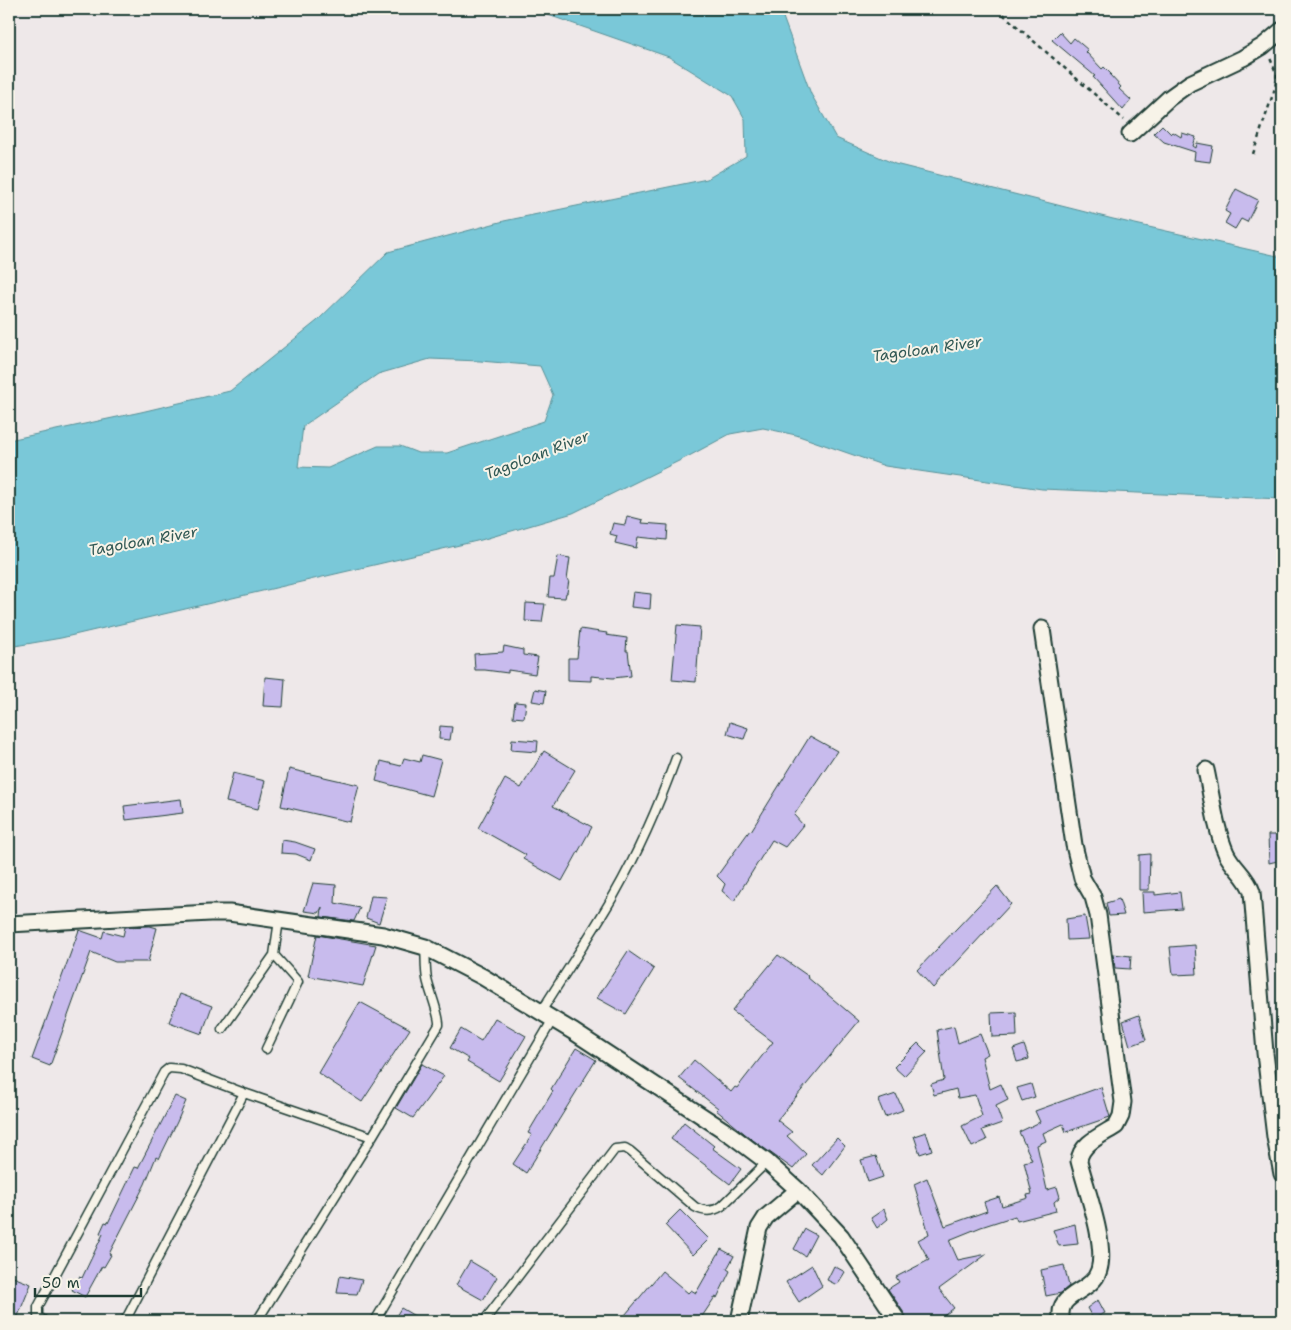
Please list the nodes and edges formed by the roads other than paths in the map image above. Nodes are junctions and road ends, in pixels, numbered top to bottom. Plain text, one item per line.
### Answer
1 (1282, 30) edge
2 (1133, 132) road end
3 (1042, 629) dead end
4 (676, 758) dead end
5 (1206, 770) dead end
6 (278, 920) junction
7 (10, 926) edge
8 (425, 947) junction
9 (274, 956) junction
10 (547, 1016) junction
11 (222, 1029) dead end
12 (266, 1049) dead end
13 (244, 1093) junction
14 (372, 1137) junction
15 (767, 1162) junction
16 (1282, 1174) edge
17 (798, 1190) junction
18 (44, 1321) edge
19 (125, 1321) edge
20 (257, 1321) edge
21 (375, 1321) edge
22 (484, 1321) edge
23 (739, 1321) edge
24 (898, 1321) edge
25 (1062, 1321) edge

1 - 2 street
3 - 25 street
4 - 10 lane
5 - 16 street
6 - 7 street
6 - 8 street
6 - 9 lane
8 - 10 street
8 - 14 lane
9 - 11 lane
9 - 12 lane
10 - 15 street
10 - 21 lane
13 - 14 lane
13 - 18 lane
13 - 19 lane
14 - 20 lane
15 - 17 street
15 - 22 lane
17 - 23 street
17 - 24 street

